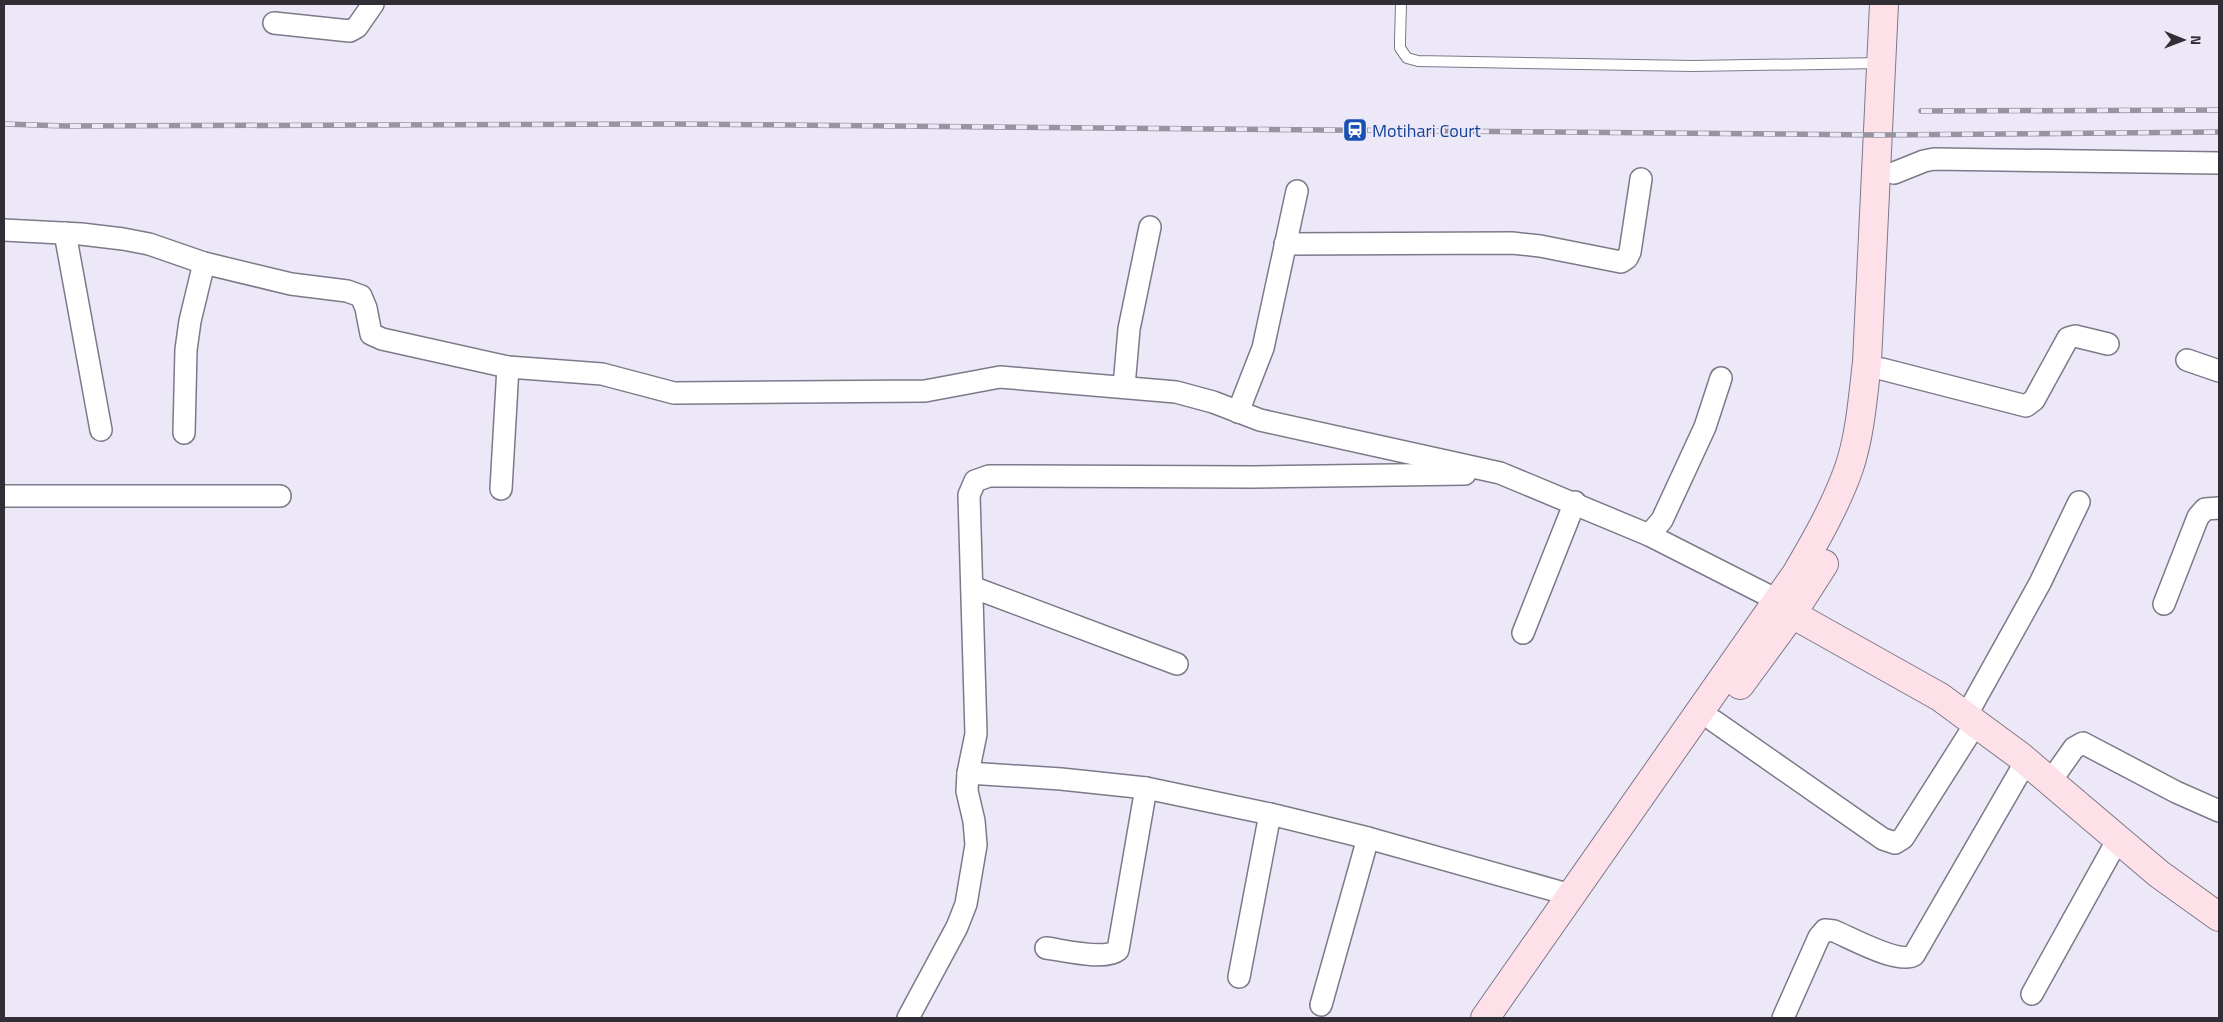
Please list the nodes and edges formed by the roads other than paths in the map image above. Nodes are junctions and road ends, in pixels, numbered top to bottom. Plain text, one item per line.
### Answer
1 (373, 4) edge
2 (1401, 4) edge
3 (1884, 4) edge
4 (1902, 4) edge
5 (274, 23) dead end
6 (1881, 63) junction
7 (2219, 163) edge
8 (1894, 173) junction
9 (1641, 179) dead end
10 (1297, 191) dead end
11 (1150, 227) dead end
12 (4, 230) edge
13 (65, 233) junction
14 (1286, 244) junction
15 (204, 263) junction
16 (2108, 344) dead end
17 (2187, 360) dead end
18 (508, 367) junction
19 (1882, 369) junction
20 (2219, 371) edge
21 (1721, 378) dead end
22 (1124, 386) junction
23 (1238, 412) junction
24 (101, 430) dead end
25 (184, 433) dead end
26 (1500, 473) junction
27 (501, 489) dead end
28 (4, 496) edge
29 (280, 496) dead end
30 (1575, 502) junction
31 (2079, 502) dead end
32 (2219, 508) edge
33 (1650, 535) junction
34 (972, 587) junction
35 (2164, 604) dead end
36 (1785, 607) junction
37 (1523, 633) dead end
38 (1177, 664) dead end
39 (1971, 720) junction
40 (1714, 721) junction
41 (2026, 761) junction
42 (968, 773) junction
43 (2050, 782) junction
44 (1146, 788) junction
45 (2219, 811) edge
46 (1270, 814) junction
47 (1368, 838) junction
48 (2118, 840) junction
49 (1571, 895) junction
50 (2219, 917) edge
51 (1046, 948) dead end
52 (1239, 977) dead end
53 (2032, 994) dead end
54 (1321, 1005) dead end
55 (908, 1018) edge
56 (1485, 1018) edge
57 (1508, 1018) edge
58 (1783, 1018) edge

1 - 5 street
2 - 6 lane
3 - 6 main road
4 - 8 main road
6 - 36 main road
7 - 8 street
8 - 19 main road
9 - 14 street
10 - 14 street
11 - 22 street
12 - 13 street
13 - 15 street
13 - 24 street
14 - 23 street
15 - 18 street
15 - 25 street
16 - 19 street
17 - 20 street
18 - 22 street
18 - 27 street
19 - 36 main road
21 - 33 street
22 - 23 street
23 - 26 street
26 - 30 street
26 - 34 street
28 - 29 street
30 - 33 street
30 - 37 street
31 - 39 street
32 - 35 street
33 - 36 street
34 - 38 street
34 - 42 street
36 - 39 main road
36 - 40 main road
36 - 49 main road
39 - 40 street
39 - 41 main road
40 - 57 main road
41 - 43 main road
41 - 58 street
42 - 44 street
42 - 55 street
43 - 45 street
43 - 48 main road
44 - 46 street
44 - 51 street
46 - 47 street
46 - 52 street
47 - 49 street
47 - 54 street
48 - 50 main road
48 - 53 street
49 - 56 main road

